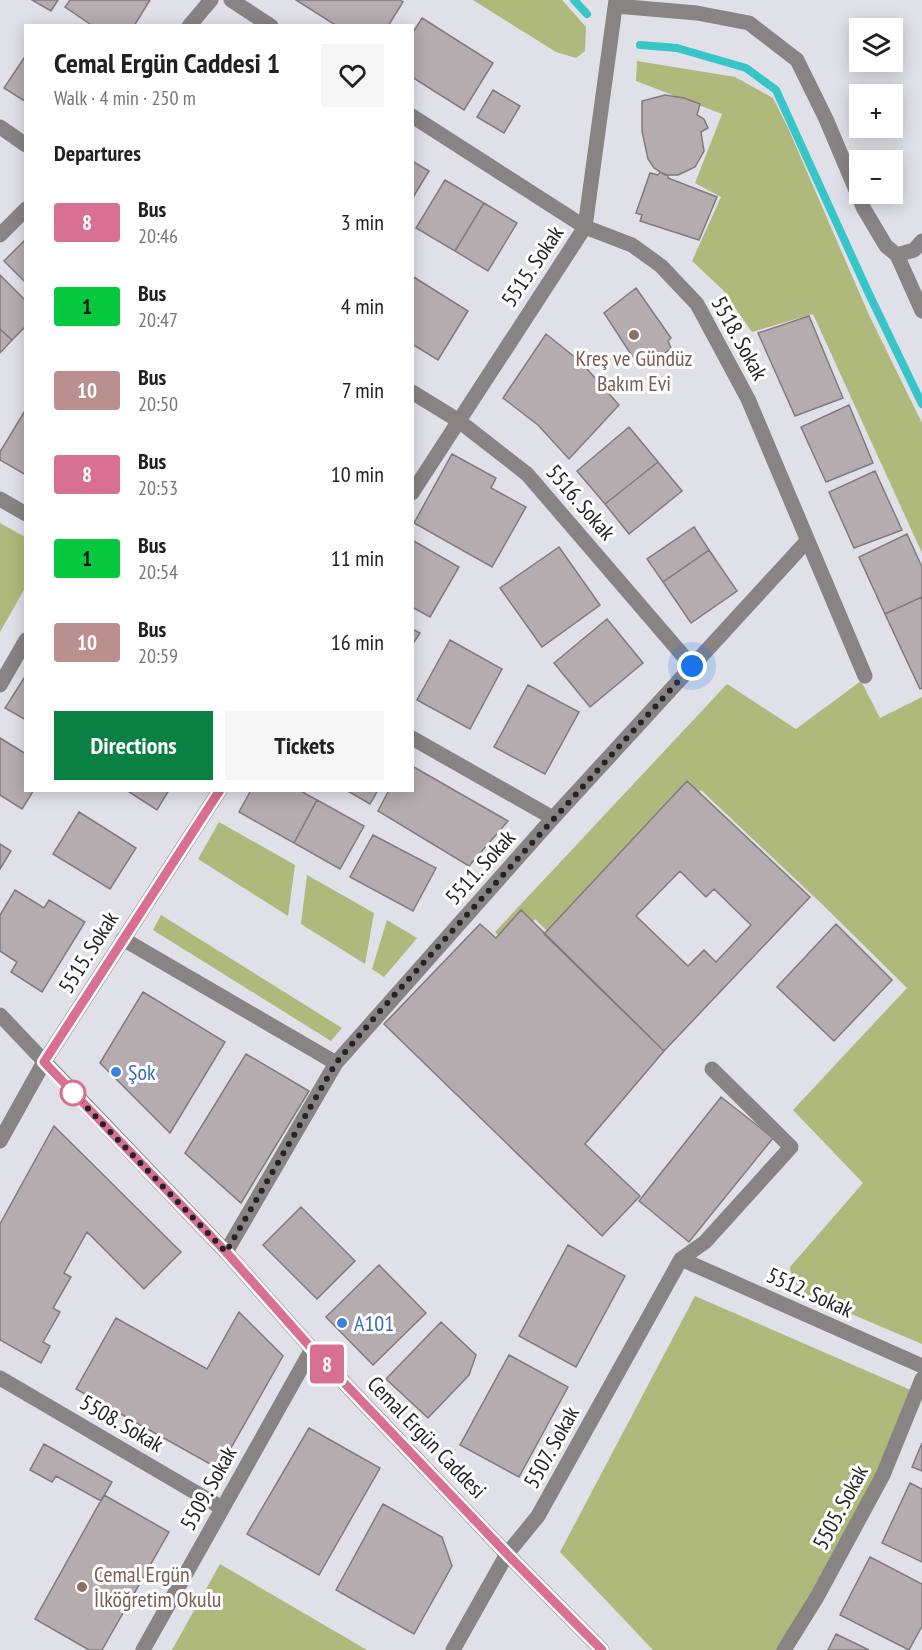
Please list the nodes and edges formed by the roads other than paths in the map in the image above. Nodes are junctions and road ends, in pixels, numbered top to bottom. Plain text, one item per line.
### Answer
1 (211, 0) edge
2 (231, 0) edge
3 (616, 3) edge
4 (191, 24) edge
5 (268, 24) edge
6 (414, 117) edge
7 (0, 127) edge
8 (24, 144) edge
9 (24, 211) edge
10 (585, 227) junction
11 (0, 235) edge
12 (922, 241) edge
13 (897, 255) junction
14 (922, 311) edge
15 (414, 393) edge
16 (459, 422) junction
17 (414, 490) edge
18 (0, 499) edge
19 (24, 513) edge
20 (807, 541) junction
21 (24, 643) edge
22 (692, 666) junction
23 (865, 676) dead end
24 (0, 685) edge
25 (414, 739) edge
26 (219, 792) edge
27 (554, 818) junction
28 (123, 939) junction
29 (0, 1015) edge
30 (44, 1062) junction
31 (336, 1063) junction
32 (712, 1069) dead end
33 (0, 1141) edge
34 (226, 1252) junction
35 (681, 1260) junction
36 (312, 1349) junction
37 (922, 1366) edge
38 (0, 1378) edge
39 (922, 1379) edge
40 (222, 1508) junction
41 (507, 1554) junction
42 (143, 1650) edge
43 (453, 1650) edge
44 (602, 1650) edge
45 (784, 1650) edge

1 - 4 street
2 - 5 street
3 - 10 street, 5515. Sokak
3 - 13 street
6 - 10 street, 5518. Sokak
7 - 8 street
9 - 11 street
10 - 16 street, 5515. Sokak
10 - 20 street, 5518. Sokak
12 - 13 street
13 - 14 street
15 - 16 street, 5516. Sokak
16 - 17 street, 5515. Sokak
16 - 22 street, 5516. Sokak
18 - 19 street
20 - 22 street, 5511. Sokak
20 - 23 street, 5518. Sokak
21 - 24 street
22 - 27 street, 5511. Sokak
25 - 27 street
26 - 28 street, 5515. Sokak
27 - 31 street, 5511. Sokak
28 - 30 street, 5515. Sokak
28 - 31 street
29 - 30 street, Cemal Ergün Caddesi
30 - 33 street, 5515. Sokak
30 - 34 street, Cemal Ergün Caddesi
31 - 34 street, 5511. Sokak
32 - 35 street
34 - 36 street, Cemal Ergün Caddesi
35 - 37 street, 5512. Sokak
35 - 41 street, 5507. Sokak
36 - 40 street, 5509. Sokak
36 - 41 street, Cemal Ergün Caddesi
38 - 40 street, 5508. Sokak
39 - 45 street, 5505. Sokak
40 - 42 street, 5509. Sokak
41 - 43 street, 5507. Sokak
41 - 44 street, Cemal Ergün Caddesi

